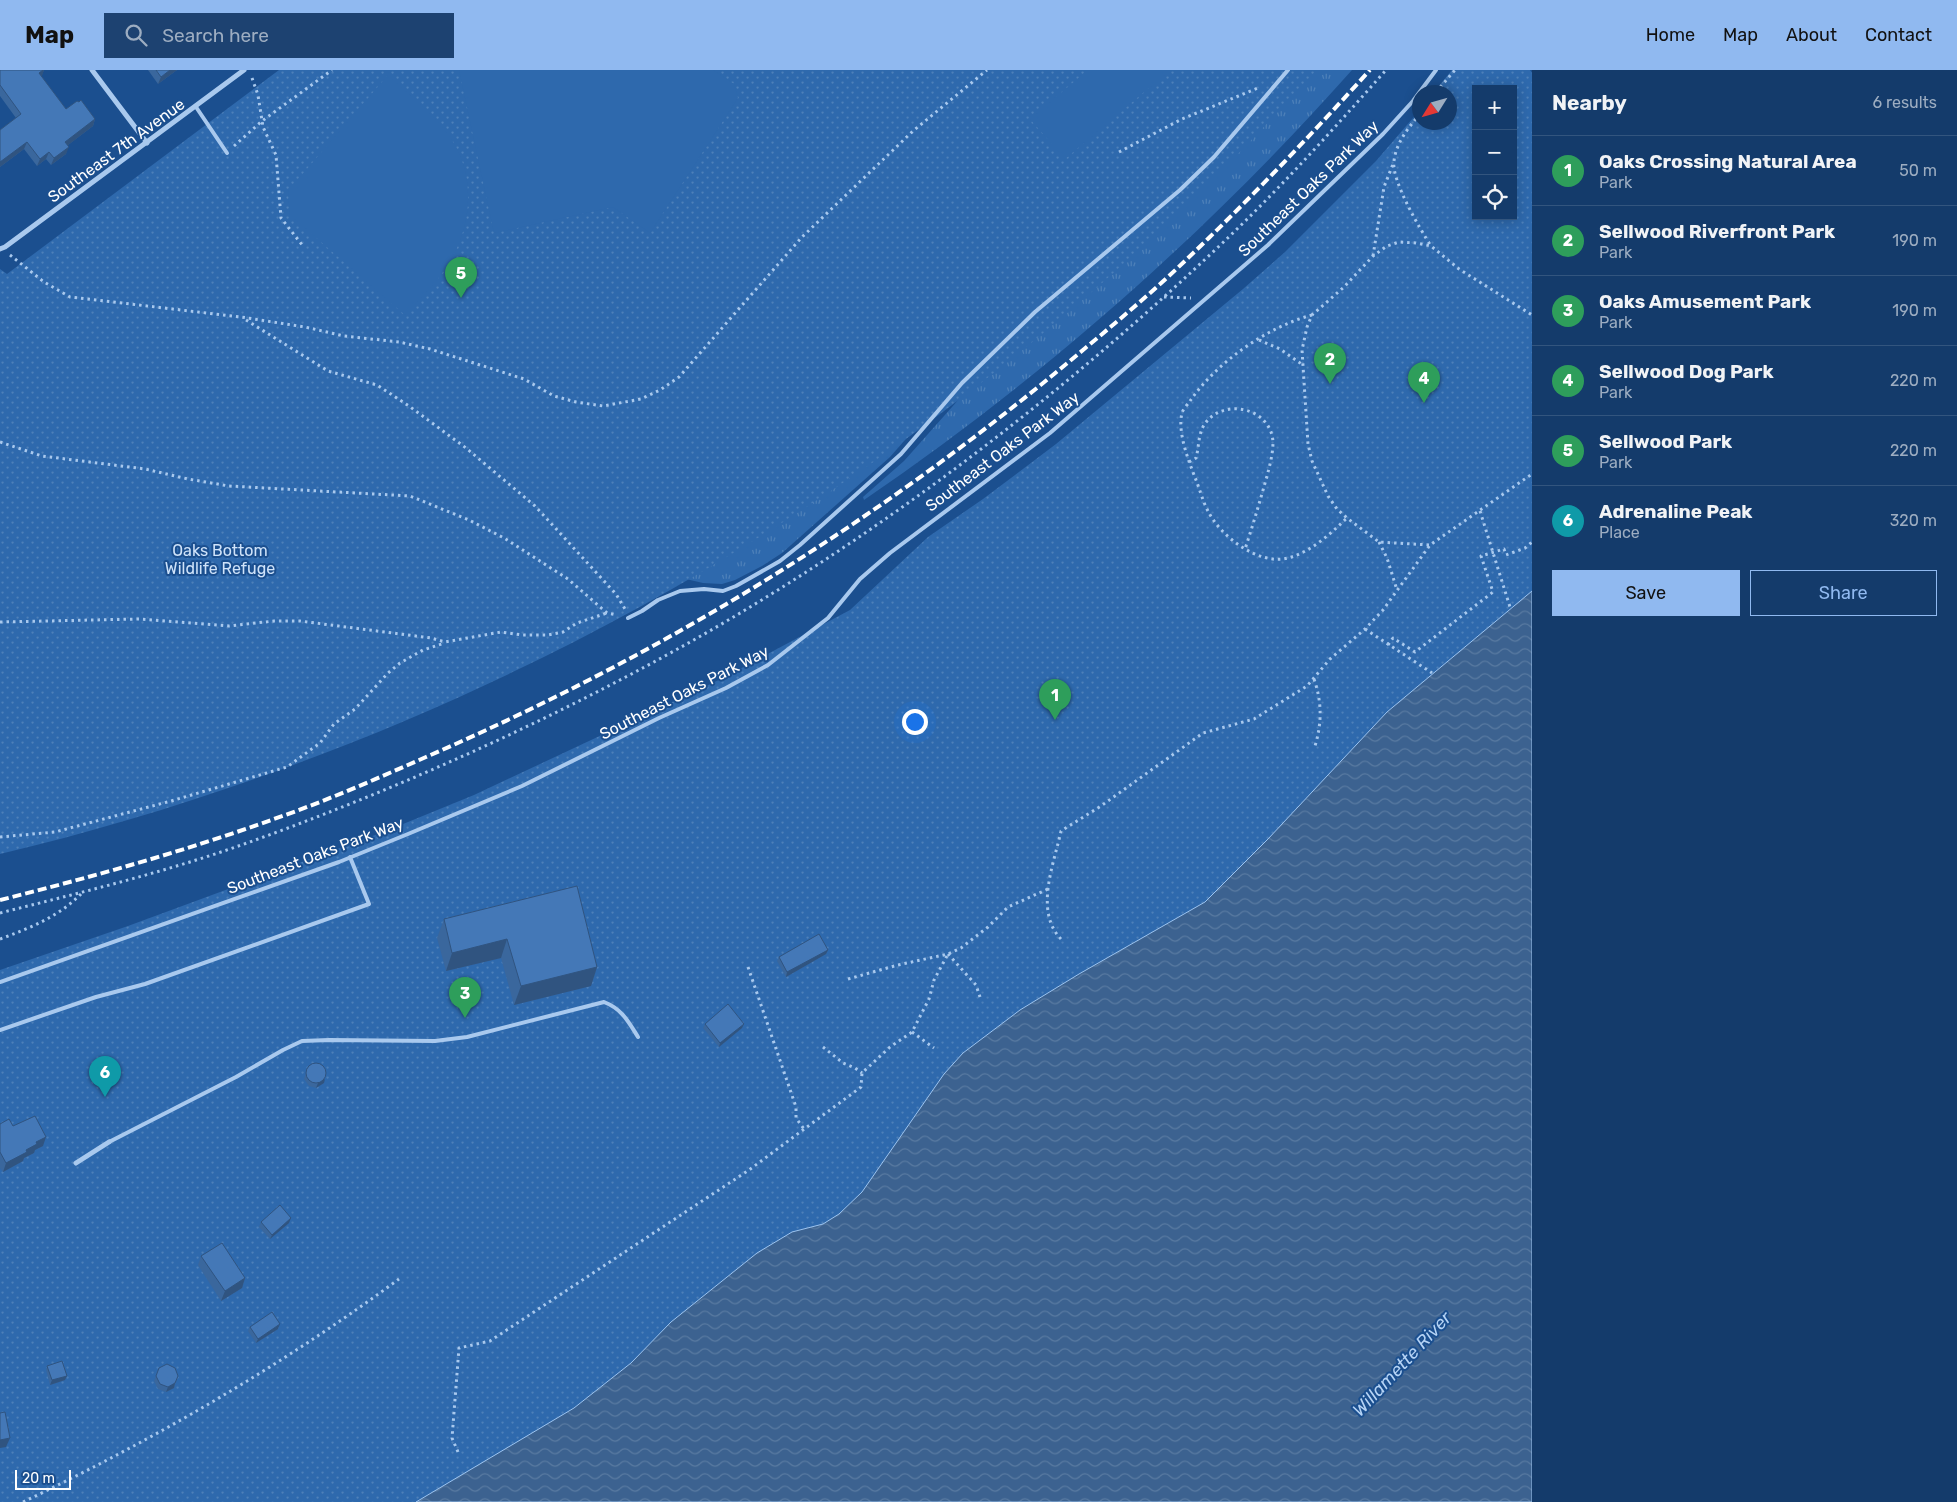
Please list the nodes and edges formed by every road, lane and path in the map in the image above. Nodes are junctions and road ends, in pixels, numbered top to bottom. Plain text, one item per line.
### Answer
1 (92, 70) edge
2 (244, 70) edge
3 (250, 70) edge
4 (332, 70) edge
5 (987, 70) edge
6 (1288, 70) edge
7 (1436, 70) edge
8 (1455, 70) edge
9 (1280, 80) junction
10 (1442, 85) edge
11 (196, 107) junction
12 (262, 121) junction
13 (1412, 124) edge
14 (147, 143) junction
15 (1119, 152) dead end
16 (227, 153) joint
17 (1393, 163) junction
18 (303, 246) dead end
19 (1431, 246) junction
20 (1, 249) edge
21 (1373, 256) junction
22 (1163, 297) dead end
23 (1204, 300) junction
24 (1312, 315) junction
25 (1532, 316) edge
26 (241, 317) junction
27 (1258, 340) junction
28 (1303, 366) junction
29 (0, 442) edge
30 (1189, 462) junction
31 (1532, 474) edge
32 (1480, 511) junction
33 (1347, 518) junction
34 (1379, 542) junction
35 (1532, 542) edge
36 (1430, 546) junction
37 (1244, 549) junction
38 (1493, 552) junction
39 (1398, 591) junction
40 (1510, 608) dead end
41 (607, 613) junction
42 (628, 618) junction
43 (0, 622) edge
44 (1365, 629) junction
45 (445, 642) junction
46 (1388, 645) junction
47 (1432, 673) dead end
48 (1314, 679) junction
49 (1315, 746) dead end
50 (0, 837) edge
51 (350, 857) junction
52 (112, 884) dead end
53 (1048, 889) junction
54 (83, 892) junction
55 (0, 913) edge
56 (0, 939) edge
57 (1061, 939) dead end
58 (948, 954) junction
59 (748, 967) dead end
60 (848, 980) dead end
61 (0, 982) edge
62 (980, 997) dead end
63 (0, 1030) edge
64 (912, 1032) junction
65 (638, 1036) dead end
66 (823, 1047) dead end
67 (934, 1048) dead end
68 (862, 1073) junction
69 (804, 1129) junction
70 (109, 1142) joint
71 (76, 1163) dead end
72 (398, 1279) dead end
73 (458, 1452) dead end
74 (23, 1502) edge

1 - 14 street
2 - 11 street, Southeast 7th Avenue
3 - 12 path
4 - 12 path
5 - 26 path
6 - 9 lane
7 - 23 lane, Southeast Oaks Park Way
8 - 10 path
9 - 15 path
9 - 42 lane
11 - 14 street, Southeast 7th Avenue
11 - 16 lane
12 - 16 path
12 - 18 path
13 - 17 path
14 - 20 street, Southeast 7th Avenue
17 - 19 path
17 - 21 path
19 - 21 path
19 - 25 path
20 - 26 path
21 - 24 path
22 - 23 path
23 - 51 lane, Southeast Oaks Park Way
24 - 27 path
24 - 28 path
26 - 42 path
27 - 28 path
27 - 30 path
28 - 33 path
29 - 41 path
30 - 37 path
30 - 37 path
31 - 32 path
32 - 36 path
32 - 38 path
33 - 34 path
33 - 37 path
34 - 36 path
34 - 39 path
35 - 38 path
36 - 39 path
38 - 40 path
38 - 46 path
39 - 44 path
41 - 42 path
41 - 45 path
43 - 45 path
44 - 46 path
44 - 48 path
45 - 50 path
46 - 47 path
48 - 49 path
48 - 53 path
51 - 61 lane, Southeast Oaks Park Way
51 - 63 lane
52 - 54 path
53 - 57 path
53 - 58 path
54 - 55 path
54 - 56 path
58 - 60 path
58 - 62 path
58 - 64 path
59 - 69 path
64 - 67 path
64 - 68 path
65 - 70 lane
66 - 68 path
68 - 69 path
69 - 73 path
70 - 71 street
72 - 74 path

